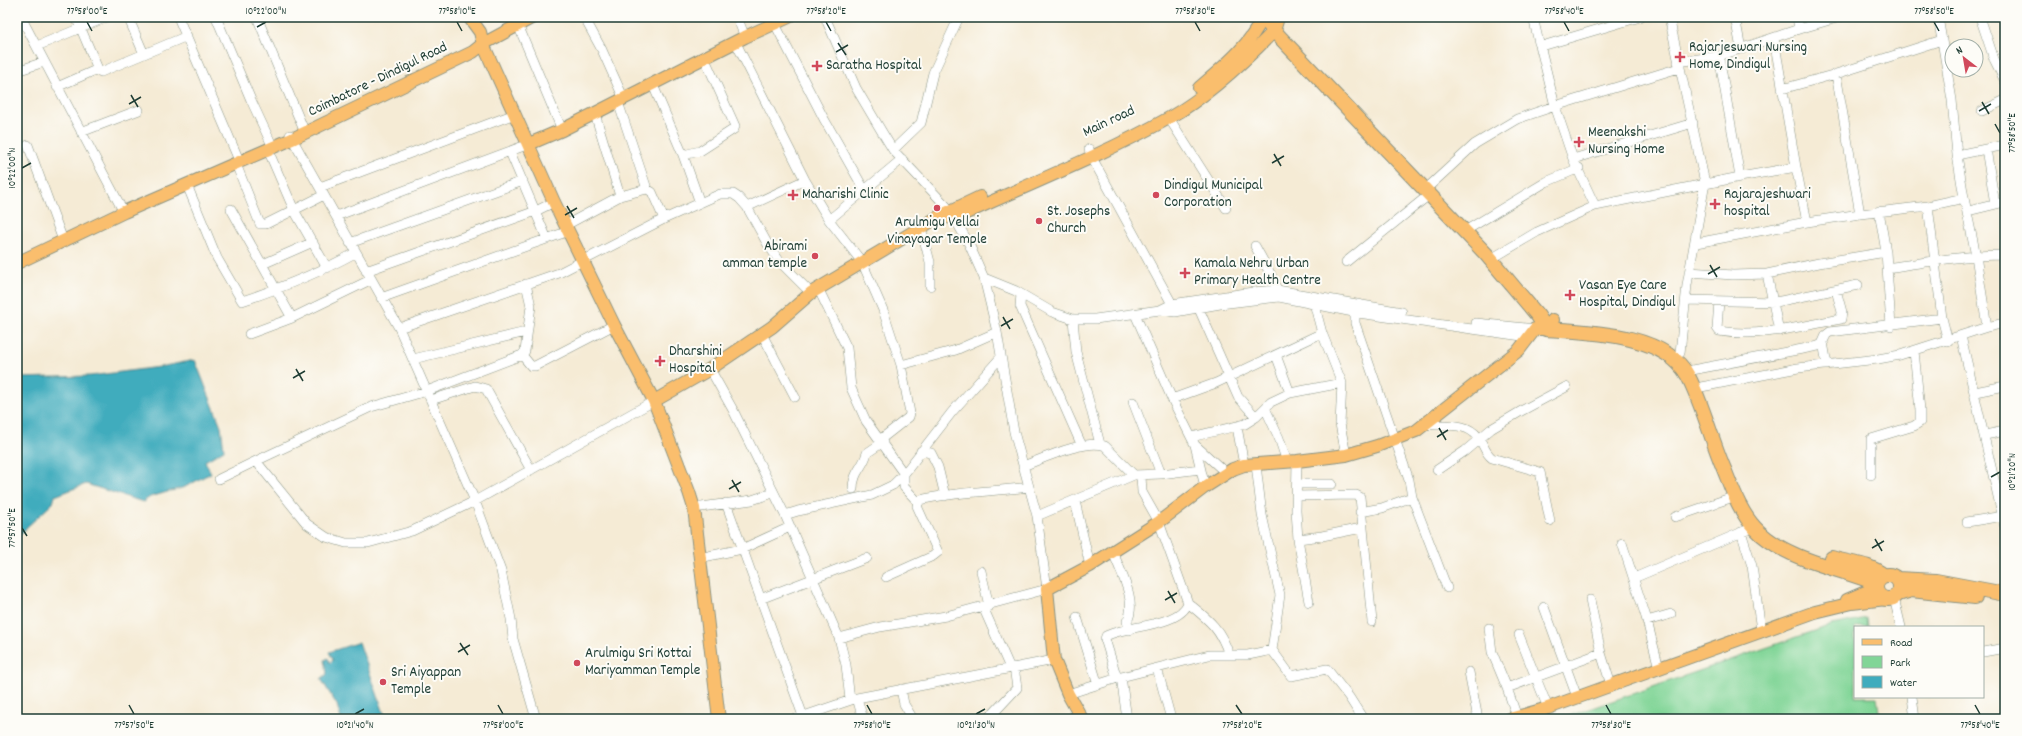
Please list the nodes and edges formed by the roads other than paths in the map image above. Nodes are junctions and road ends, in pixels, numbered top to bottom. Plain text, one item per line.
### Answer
1 (21, 17) edge
2 (76, 17) edge
3 (107, 17) edge
4 (128, 17) edge
5 (178, 17) edge
6 (216, 17) edge
7 (257, 17) edge
8 (461, 17) edge
9 (469, 17) edge
10 (533, 17) edge
11 (584, 17) edge
12 (737, 17) edge
13 (789, 17) edge
14 (825, 17) edge
15 (959, 17) edge
16 (1533, 17) edge
17 (1640, 17) edge
18 (1669, 17) edge
19 (1735, 17) edge
20 (1797, 17) edge
21 (1840, 17) edge
22 (1938, 17) edge
23 (1980, 17) edge
24 (1270, 20) edge
25 (775, 24) junction
26 (518, 25) junction
27 (81, 28) junction
28 (1799, 29) junction
29 (187, 36) junction
30 (1774, 39) junction
31 (740, 40) junction
32 (1942, 40) junction
33 (483, 44) junction
34 (1540, 45) junction
35 (37, 46) junction
36 (1741, 49) junction
37 (144, 54) junction
38 (1719, 56) junction
39 (705, 59) junction
40 (44, 62) junction
41 (1679, 65) junction
42 (98, 69) junction
43 (17, 71) edge
44 (1836, 74) junction
45 (2005, 81) edge
46 (653, 85) junction
47 (57, 87) junction
48 (1782, 89) junction
49 (2005, 100) edge
50 (621, 101) junction
51 (1555, 106) junction
52 (138, 110) dead end
53 (1982, 110) dead end
54 (515, 114) junction
55 (595, 114) junction
56 (1169, 118) junction
57 (1693, 123) junction
58 (303, 128) junction
59 (562, 130) junction
60 (81, 132) junction
61 (291, 137) junction
62 (529, 144) junction
63 (28, 145) dead end
64 (2005, 145) edge
65 (270, 146) junction
66 (1986, 149) junction
67 (893, 150) junction
68 (510, 152) junction
69 (1090, 152) junction
70 (683, 155) junction
71 (1957, 155) junction
72 (902, 159) junction
73 (1573, 159) junction
74 (237, 161) junction
75 (1796, 167) junction
76 (1579, 168) junction
77 (1740, 177) junction
78 (805, 180) junction
79 (523, 181) junction
80 (1705, 183) junction
81 (187, 185) junction
82 (320, 186) junction
83 (647, 189) junction
84 (865, 191) junction
85 (1428, 192) junction
86 (324, 195) junction
87 (620, 196) junction
88 (1964, 198) junction
89 (554, 202) junction
90 (2005, 202) edge
91 (700, 203) junction
92 (1995, 204) junction
93 (1595, 206) junction
94 (1928, 206) junction
95 (121, 207) junction
96 (747, 207) junction
97 (1226, 208) dead end
98 (231, 209) dead end
99 (294, 210) junction
100 (536, 211) junction
101 (1879, 211) junction
102 (1968, 211) junction
103 (1860, 214) junction
104 (948, 215) junction
105 (336, 216) junction
106 (664, 219) junction
107 (829, 220) junction
108 (1807, 222) junction
109 (567, 228) junction
110 (921, 228) junction
111 (1465, 232) junction
112 (61, 235) junction
113 (548, 239) junction
114 (313, 242) junction
115 (350, 243) junction
116 (1696, 243) junction
117 (1255, 246) dead end
118 (1886, 252) junction
119 (355, 253) junction
120 (17, 255) edge
121 (2004, 255) edge
122 (1976, 256) junction
123 (1491, 259) junction
124 (1933, 260) junction
125 (584, 261) junction
126 (862, 262) junction
127 (1346, 262) dead end
128 (17, 263) edge
129 (263, 264) junction
130 (327, 268) junction
131 (1887, 268) junction
132 (2005, 268) edge
133 (1689, 272) junction
134 (1767, 274) junction
135 (368, 276) junction
136 (984, 278) junction
137 (526, 284) junction
138 (1858, 285) dead end
139 (930, 286) dead end
140 (277, 289) junction
141 (814, 290) junction
142 (1277, 290) junction
143 (1836, 290) junction
144 (1021, 294) junction
145 (381, 298) junction
146 (1686, 300) junction
147 (1719, 301) junction
148 (1774, 302) junction
149 (1314, 303) junction
150 (1172, 304) junction
151 (1199, 309) junction
152 (1160, 310) junction
153 (1354, 312) junction
154 (1135, 314) junction
155 (292, 318) junction
156 (1073, 318) junction
157 (1942, 318) junction
158 (2005, 323) edge
159 (614, 325) junction
160 (1540, 326) junction
161 (1891, 326) junction
162 (1987, 327) junction
163 (399, 328) junction
164 (1779, 331) junction
165 (526, 332) junction
166 (997, 332) junction
167 (1322, 333) junction
168 (248, 334) dead end
169 (762, 334) junction
170 (1961, 336) junction
171 (1948, 340) junction
172 (1823, 342) junction
173 (1914, 351) junction
174 (1680, 353) junction
175 (522, 355) junction
176 (1276, 355) junction
177 (1002, 357) junction
178 (413, 359) junction
179 (901, 365) junction
180 (1828, 365) junction
181 (710, 369) junction
182 (1692, 370) junction
183 (1228, 377) junction
184 (1342, 383) junction
185 (2005, 386) edge
186 (1566, 387) dead end
187 (1702, 387) junction
188 (427, 391) junction
189 (1974, 392) junction
190 (1290, 393) junction
191 (795, 397) dead end
192 (1172, 398) junction
193 (431, 400) junction
194 (654, 401) junction
195 (1133, 402) dead end
196 (1265, 408) junction
197 (1256, 417) junction
198 (1425, 424) junction
199 (1237, 427) junction
200 (2005, 431) edge
201 (1985, 435) junction
202 (1479, 438) junction
203 (1394, 440) junction
204 (882, 441) junction
205 (1194, 441) junction
206 (1100, 444) junction
207 (1082, 446) junction
208 (921, 451) junction
209 (1346, 455) junction
210 (256, 461) junction
211 (1292, 462) junction
212 (1250, 465) junction
213 (1023, 466) junction
214 (1200, 469) junction
215 (531, 470) junction
216 (1437, 470) dead end
217 (1226, 473) junction
218 (904, 474) junction
219 (1161, 474) junction
220 (1871, 475) dead end
221 (1137, 476) junction
222 (219, 479) dead end
223 (1296, 484) junction
224 (1332, 484) dead end
225 (1029, 487) junction
226 (1205, 487) junction
227 (2001, 487) edge
228 (853, 489) dead end
229 (773, 493) junction
230 (945, 496) junction
231 (1296, 496) junction
232 (1736, 496) junction
233 (1412, 497) junction
234 (475, 501) junction
235 (1075, 501) junction
236 (918, 502) junction
237 (726, 503) junction
238 (694, 508) junction
239 (1360, 512) junction
240 (785, 515) junction
241 (1037, 516) junction
242 (1675, 517) dead end
243 (1550, 521) dead end
244 (1159, 522) junction
245 (1967, 522) dead end
246 (2004, 522) edge
247 (790, 526) junction
248 (1362, 528) junction
249 (1748, 529) junction
250 (1298, 538) junction
251 (1622, 543) dead end
252 (742, 549) junction
253 (1114, 552) junction
254 (699, 558) junction
255 (867, 558) dead end
256 (1090, 566) junction
257 (981, 570) dead end
258 (886, 577) dead end
259 (1634, 578) junction
260 (1897, 578) junction
261 (813, 580) junction
262 (1878, 582) junction
263 (1448, 588) dead end
264 (1047, 589) junction
265 (2005, 594) edge
266 (1892, 597) junction
267 (760, 599) junction
268 (1590, 600) dead end
269 (1309, 602) dead end
270 (2005, 602) edge
271 (1188, 603) junction
272 (986, 606) junction
273 (1836, 606) junction
274 (1544, 607) dead end
275 (1671, 614) dead end
276 (1077, 617) dead end
277 (1647, 621) junction
278 (1372, 622) dead end
279 (1901, 626) edge
280 (1489, 628) dead end
281 (1129, 630) junction
282 (1761, 630) junction
283 (1519, 635) dead end
284 (839, 638) junction
285 (2005, 648) edge
286 (1272, 650) junction
287 (1984, 652) edge
288 (1601, 653) junction
289 (1229, 654) junction
290 (1054, 660) junction
291 (1566, 665) junction
292 (1012, 668) junction
293 (1157, 668) junction
294 (1659, 668) junction
295 (1469, 672) dead end
296 (1119, 678) junction
297 (1536, 678) junction
298 (1098, 685) junction
299 (1611, 685) junction
300 (1507, 688) junction
301 (901, 689) junction
302 (1068, 694) junction
303 (1577, 697) junction
304 (1912, 698) edge
305 (853, 699) junction
306 (1548, 708) junction
307 (2005, 717) edge
308 (799, 718) edge
309 (1514, 718) edge
310 (536, 719) edge
311 (719, 719) edge
312 (863, 719) edge
313 (913, 719) edge
314 (988, 719) edge
315 (1082, 719) edge
316 (1127, 719) edge
317 (1171, 719) edge
318 (1363, 719) edge
319 (1478, 719) edge
320 (1915, 719) edge
321 (1997, 719) edge

1 - 35 street
2 - 27 street
3 - 27 street
4 - 37 street
5 - 29 street
6 - 65 street
7 - 58 street
8 - 33 main road
9 - 33 main road
10 - 26 main road
11 - 50 street
12 - 31 street
13 - 25 main road
14 - 67 street
15 - 67 street
16 - 34 street
17 - 34 street
18 - 41 street
19 - 36 street
20 - 28 street
21 - 28 street
22 - 32 street
23 - 45 street
24 - 56 main road, Main road
24 - 69 main road, Main road
24 - 85 highway
25 - 31 main road
25 - 84 street
26 - 33 main road
26 - 59 street
27 - 35 street
27 - 42 street
28 - 30 street
29 - 37 street
29 - 74 street
30 - 36 street
30 - 48 street
31 - 39 main road
31 - 78 street
32 - 44 street
32 - 71 street
33 - 54 main road
33 - 58 main road, Coimbatore - Dindigul Road
33 - 61 main road, Coimbatore - Dindigul Road
34 - 51 street
35 - 40 street
36 - 38 street
37 - 42 street
38 - 41 street
38 - 77 street
39 - 46 main road
39 - 70 street
40 - 43 street
40 - 47 street
41 - 51 street
41 - 57 street
42 - 47 street
44 - 48 street
44 - 103 street
46 - 50 main road
46 - 70 street
47 - 60 street
48 - 75 street
49 - 53 street
50 - 55 main road
50 - 83 street
51 - 73 street
51 - 85 street
52 - 60 street
54 - 62 main road
54 - 82 street
55 - 59 main road
55 - 87 street
56 - 69 main road, Main road
56 - 97 street
57 - 73 street
57 - 80 street
58 - 61 main road, Coimbatore - Dindigul Road
59 - 62 main road
60 - 95 street
61 - 65 main road, Coimbatore - Dindigul Road
61 - 82 street
62 - 68 street
62 - 89 main road
63 - 112 street
64 - 66 street
65 - 74 main road, Coimbatore - Dindigul Road
65 - 99 street
66 - 71 street
66 - 92 street
67 - 72 street
68 - 79 street
68 - 105 street
69 - 104 main road, Main road
69 - 150 street
70 - 91 street
71 - 88 street
72 - 84 street
72 - 104 street
73 - 76 street
74 - 81 main road, Coimbatore - Dindigul Road
74 - 95 main road, Coimbatore - Dindigul Road
74 - 99 street
75 - 77 street
75 - 108 street
76 - 93 street
76 - 111 street
77 - 80 street
78 - 96 street
78 - 107 street
79 - 100 street
79 - 115 street
80 - 93 street
80 - 116 street
81 - 128 main road, Coimbatore - Dindigul Road
81 - 140 street
82 - 86 street
83 - 87 street
83 - 106 street
84 - 107 street
85 - 111 highway
85 - 127 street
86 - 99 street
86 - 105 street
87 - 109 street
88 - 94 street
88 - 102 street
89 - 100 street
89 - 109 main road
90 - 92 street
91 - 96 street
91 - 106 street
92 - 102 street
93 - 123 street
94 - 101 street
94 - 124 street
95 - 112 main road, Coimbatore - Dindigul Road
96 - 141 street
98 - 129 street
99 - 114 street
100 - 113 street
100 - 135 street
101 - 103 street
101 - 118 street
102 - 122 street
103 - 108 street
104 - 110 main road, Main road
104 - 136 street
105 - 115 street
106 - 125 street
107 - 126 street
108 - 116 street
109 - 113 street
109 - 125 main road
110 - 126 main road, Main road
110 - 139 street
111 - 123 highway
112 - 120 main road, Coimbatore - Dindigul Road
113 - 145 street
114 - 129 street
114 - 130 street
115 - 119 street
116 - 133 street
117 - 142 street
118 - 131 street
118 - 134 street
119 - 130 street
119 - 135 street
121 - 122 street
121 - 132 street
122 - 124 street
122 - 162 street
123 - 160 highway
124 - 131 street
124 - 157 street
125 - 137 street
125 - 159 main road
126 - 141 main road, Main road
126 - 179 street
129 - 140 street
130 - 140 street
131 - 161 street
133 - 134 street
133 - 146 street
134 - 148 street
135 - 145 street
135 - 155 street
136 - 144 street
136 - 166 street
137 - 163 street
137 - 165 street
138 - 143 street
140 - 155 street
141 - 169 main road, Main road
141 - 204 street
142 - 150 street
142 - 160 street
143 - 148 street
143 - 164 street
144 - 156 street
144 - 207 street
145 - 163 street
146 - 147 street
146 - 174 street
147 - 148 street
147 - 164 street
148 - 164 street
149 - 151 street
149 - 153 street
149 - 167 street
150 - 152 street
151 - 152 street
151 - 183 street
152 - 154 street
153 - 160 street
153 - 203 street
154 - 156 street
154 - 192 street
155 - 168 street
156 - 206 street
157 - 161 street
157 - 171 street
158 - 162 street
159 - 175 street
159 - 194 main road
160 - 174 highway
160 - 198 main road
160 - 232 highway
161 - 172 street
162 - 170 street
163 - 178 street
165 - 175 street
165 - 178 street
166 - 177 street
166 - 179 street
167 - 176 street
167 - 184 street
169 - 181 main road, Main road
169 - 191 street
170 - 171 street
170 - 189 street
171 - 173 street
172 - 180 street
172 - 182 street
173 - 180 street
173 - 220 street
174 - 182 highway
175 - 188 street
176 - 183 street
176 - 190 street
177 - 208 street
177 - 213 street
178 - 188 street
179 - 204 street
180 - 187 street
181 - 194 main road, Main road
181 - 229 street
182 - 187 highway
183 - 192 street
183 - 197 street
184 - 190 street
184 - 209 street
185 - 189 street
186 - 202 street
187 - 262 highway
188 - 193 street
188 - 210 street
189 - 201 street
190 - 196 street
192 - 205 street
193 - 215 street
193 - 234 street
194 - 215 street
194 - 238 main road
195 - 219 street
196 - 197 street
196 - 211 street
197 - 199 street
198 - 202 street
198 - 203 main road
199 - 205 street
199 - 212 street
200 - 201 street
201 - 227 street
202 - 216 street
202 - 243 street
203 - 209 main road
203 - 233 street
204 - 218 street
204 - 228 street
205 - 214 street
205 - 217 street
206 - 207 street
206 - 221 street
207 - 213 street
208 - 218 street
208 - 230 street
209 - 211 main road
210 - 222 street
210 - 234 street
211 - 212 main road
211 - 223 street
212 - 217 main road
212 - 286 street
213 - 225 street
214 - 219 street
214 - 226 street
215 - 234 street
217 - 226 main road
218 - 236 street
218 - 240 street
219 - 221 street
221 - 235 street
221 - 244 street
223 - 224 street
223 - 231 street
225 - 230 street
225 - 241 street
226 - 244 main road
227 - 246 street
229 - 237 street
229 - 240 street
230 - 236 street
231 - 239 street
231 - 250 street
232 - 242 street
232 - 249 highway
233 - 239 street
233 - 263 street
234 - 310 street
235 - 241 street
235 - 256 street
236 - 258 street
237 - 238 street
237 - 252 street
238 - 254 main road
239 - 248 street
240 - 247 street
241 - 264 street
244 - 253 main road
244 - 271 street
245 - 246 street
247 - 252 street
247 - 261 street
248 - 250 street
248 - 278 street
249 - 259 street
249 - 262 highway
249 - 282 street
250 - 269 street
251 - 259 street
252 - 254 street
252 - 267 street
253 - 256 main road
253 - 281 street
254 - 311 main road
255 - 261 street
256 - 264 main road
257 - 272 street
259 - 277 street
260 - 262 highway
260 - 265 highway
260 - 266 highway
261 - 267 street
261 - 284 street
262 - 266 highway
262 - 273 main road
264 - 272 street
264 - 290 main road
266 - 270 highway
266 - 273 main road
266 - 279 street
267 - 308 street
268 - 288 street
271 - 281 street
271 - 289 street
272 - 284 street
272 - 292 street
273 - 282 main road
274 - 291 street
275 - 277 street
276 - 298 street
277 - 294 street
280 - 300 street
281 - 296 street
282 - 294 main road
283 - 297 street
284 - 305 street
285 - 287 street
286 - 289 street
286 - 318 street
288 - 291 street
288 - 299 street
289 - 293 street
290 - 292 street
290 - 302 main road
291 - 297 street
291 - 303 street
292 - 301 street
292 - 314 street
293 - 296 street
293 - 317 street
294 - 299 main road
295 - 319 street
296 - 298 street
296 - 316 street
297 - 300 street
297 - 306 street
298 - 302 street
299 - 303 main road
300 - 309 street
301 - 305 street
301 - 313 street
302 - 315 main road
303 - 306 main road
304 - 320 street
305 - 308 street
305 - 312 street
306 - 309 main road
307 - 321 street

